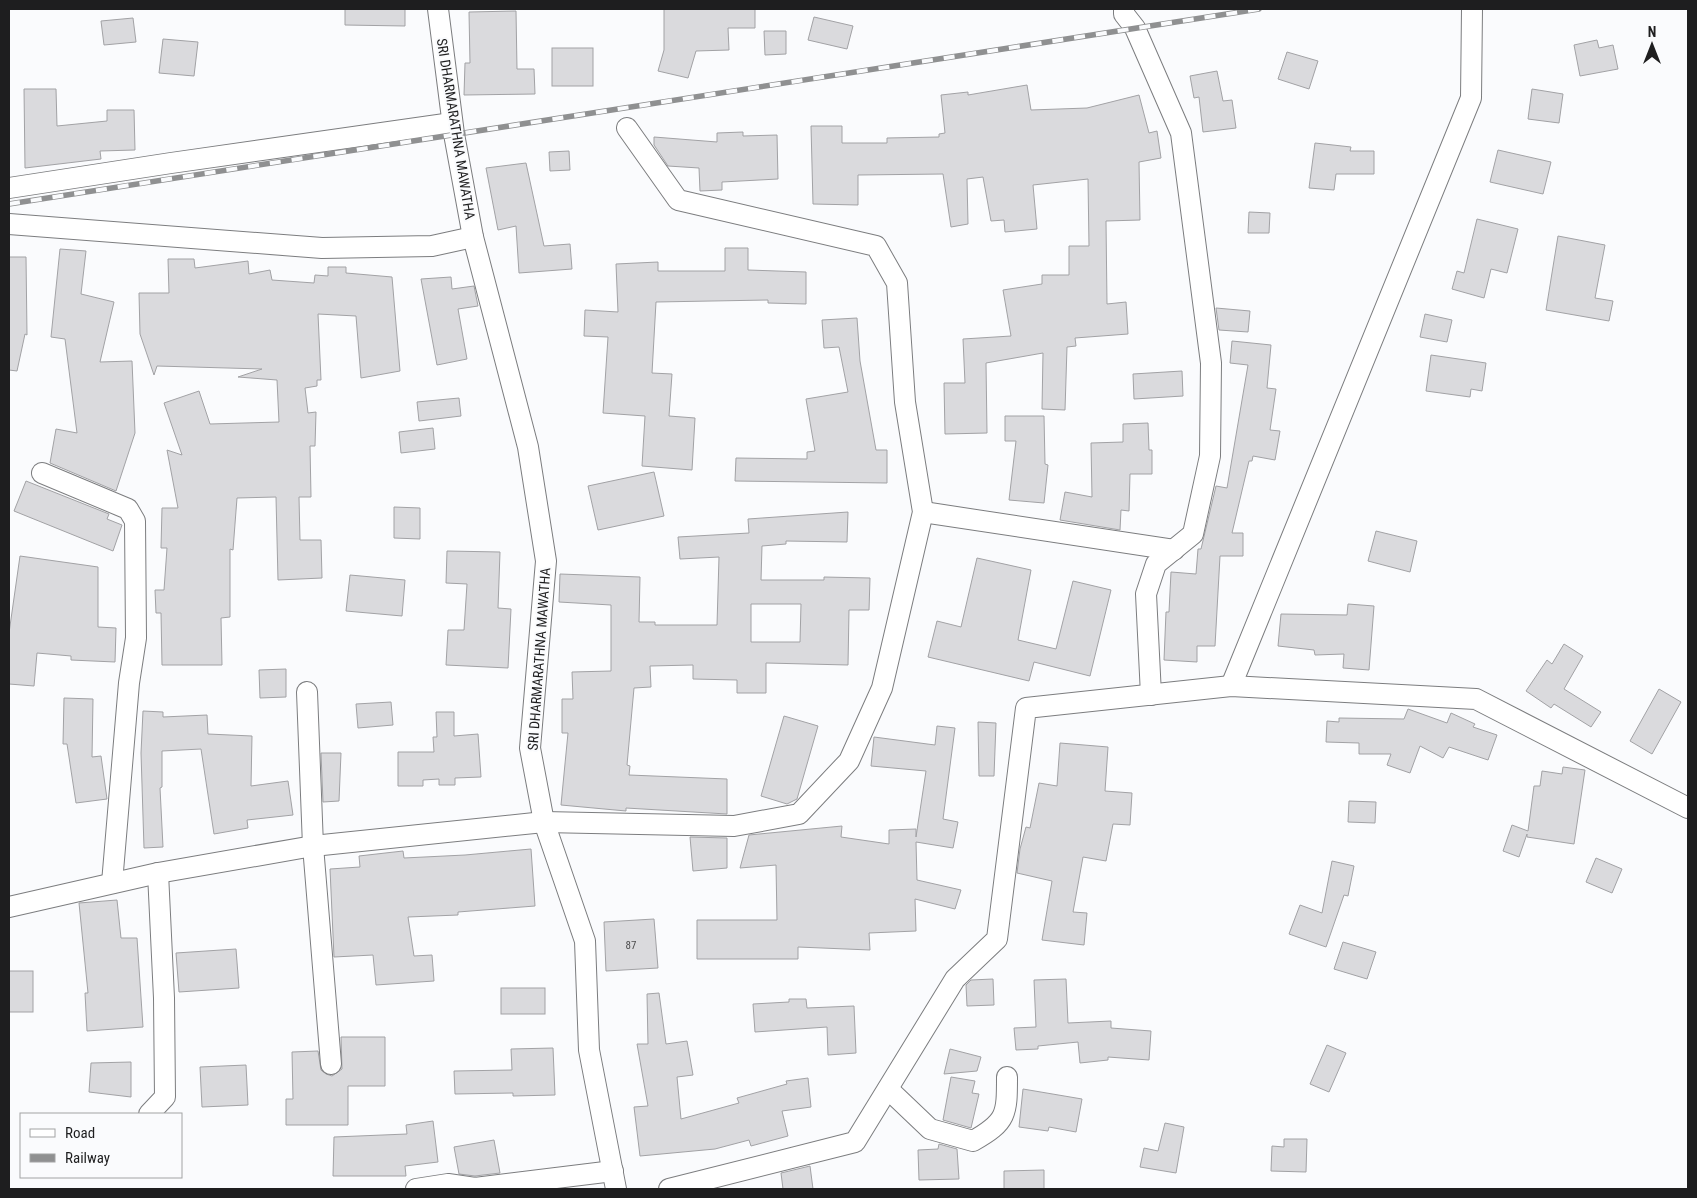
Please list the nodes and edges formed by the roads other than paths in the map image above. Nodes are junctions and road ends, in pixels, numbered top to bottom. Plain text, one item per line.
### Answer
1 (438, 9) edge
2 (1124, 9) edge
3 (1472, 9) edge
4 (452, 123) junction
5 (627, 128) dead end
6 (9, 188) edge
7 (9, 224) edge
8 (473, 237) junction
9 (42, 473) dead end
10 (923, 512) junction
11 (1174, 550) junction
12 (1231, 686) junction
13 (307, 692) dead end
14 (1151, 695) junction
15 (1688, 808) edge
16 (544, 822) junction
17 (313, 846) junction
18 (158, 873) junction
19 (112, 883) junction
20 (9, 907) edge
21 (331, 1064) dead end
22 (1007, 1077) dead end
23 (888, 1089) junction
24 (150, 1113) edge
25 (614, 1180) edge
26 (416, 1189) edge
27 (669, 1189) edge

1 - 4 street, SRI DHARMARATHNA MAWATHA
2 - 11 street
3 - 12 street
4 - 6 street
4 - 8 street, SRI DHARMARATHNA MAWATHA
5 - 10 street
7 - 8 street
8 - 16 street, SRI DHARMARATHNA MAWATHA
9 - 19 street
10 - 11 street
10 - 16 street
11 - 14 street
12 - 14 street
12 - 15 street
13 - 17 street
14 - 23 street
16 - 17 street
16 - 25 street, SRI DHARMARATHNA MAWATHA
17 - 18 street
17 - 21 street
18 - 19 street
18 - 24 street
19 - 20 street
22 - 23 street
23 - 27 street
25 - 26 street

